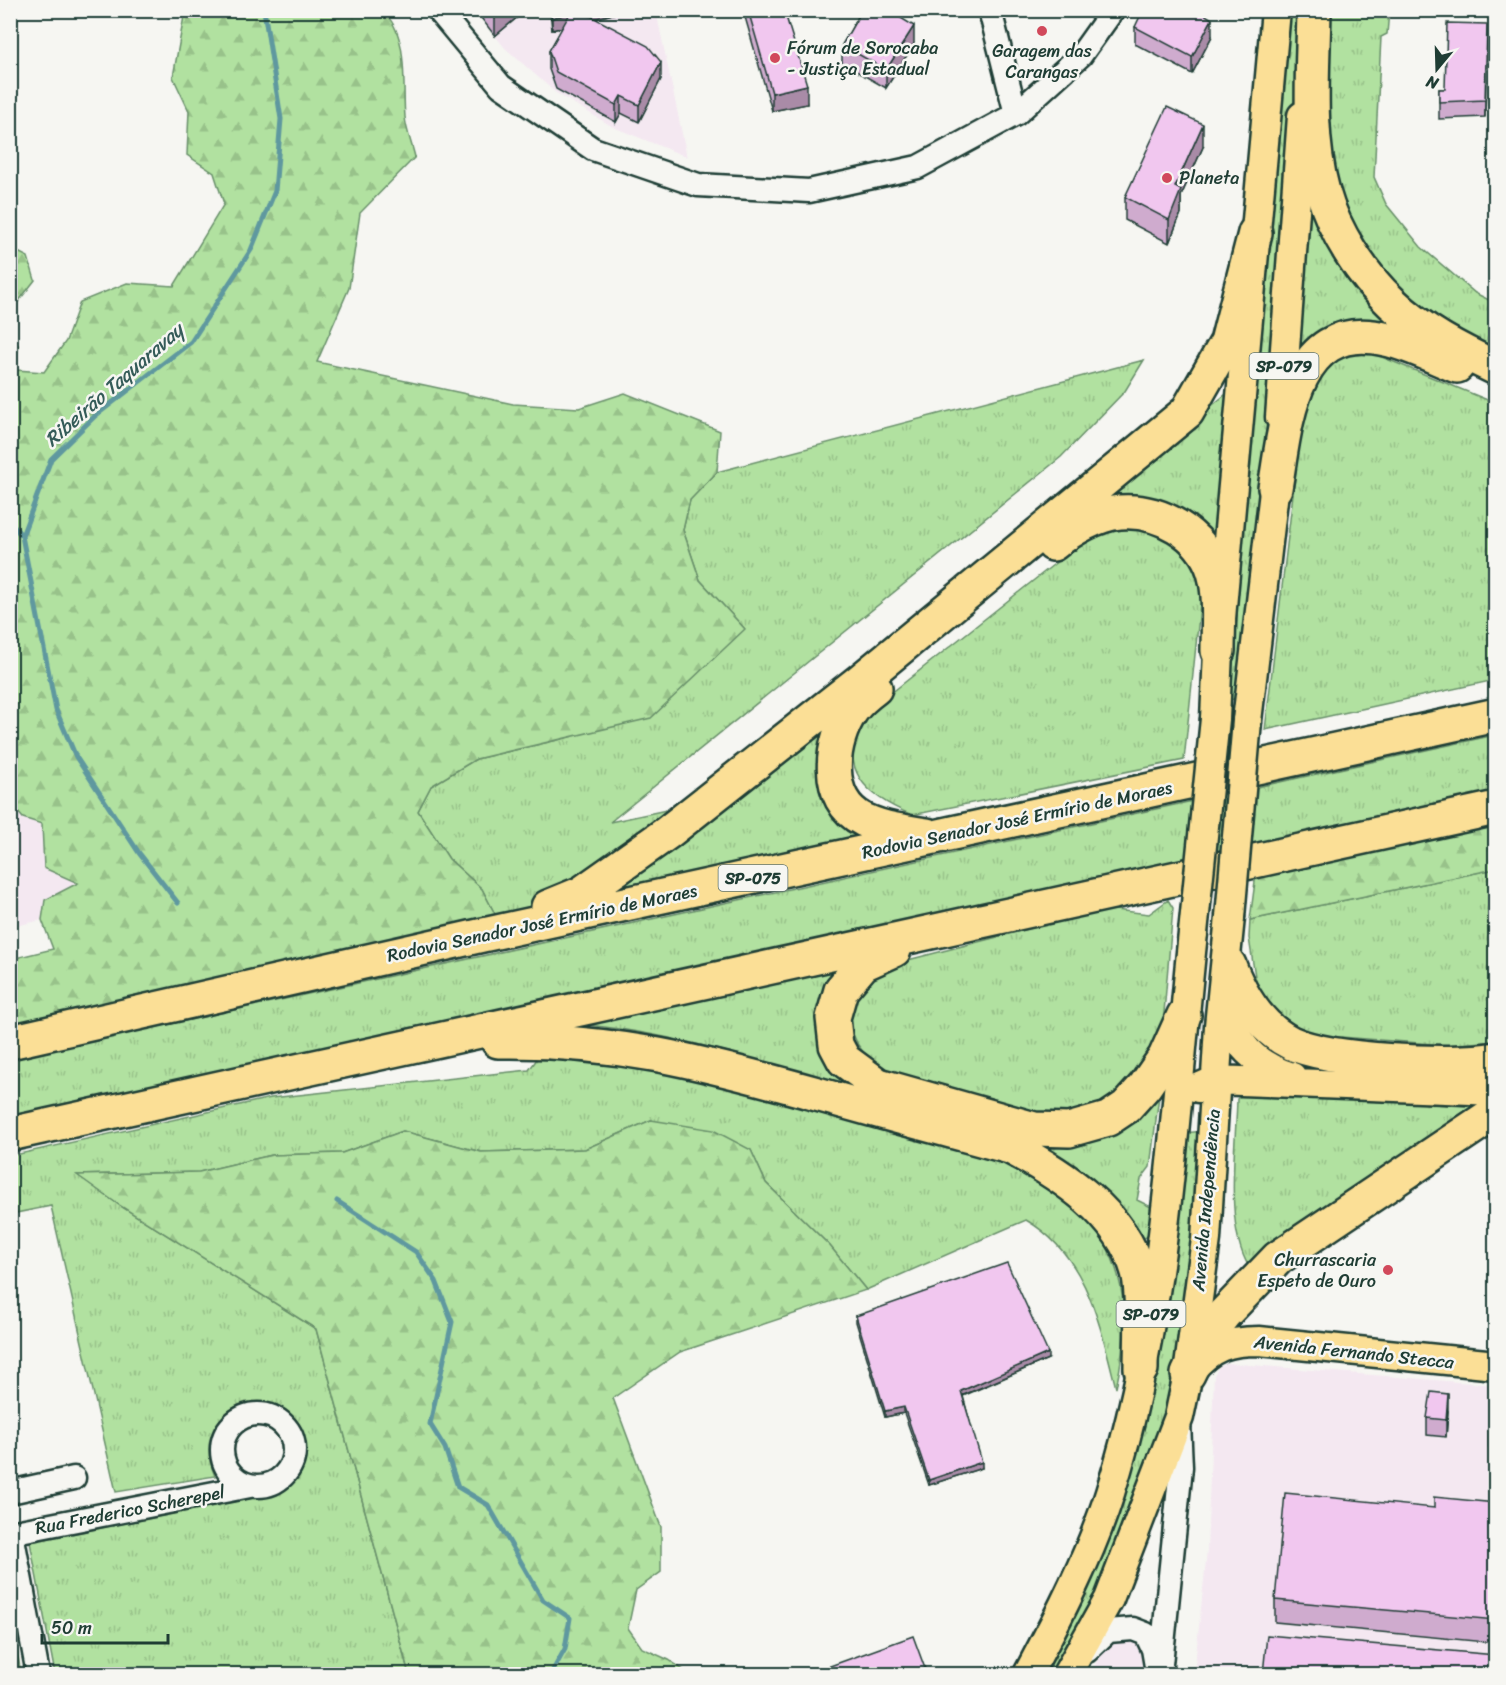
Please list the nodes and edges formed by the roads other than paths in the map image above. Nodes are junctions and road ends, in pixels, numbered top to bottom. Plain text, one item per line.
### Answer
1 (438, 10) edge
2 (990, 10) edge
3 (1113, 10) edge
4 (1275, 10) edge
5 (1314, 10) edge
6 (1016, 114) junction
7 (1255, 233) junction
8 (1496, 368) edge
9 (1496, 382) edge
10 (1275, 488) junction
11 (1218, 651) junction
12 (1496, 715) edge
13 (1496, 808) edge
14 (943, 837) junction
15 (1229, 921) junction
16 (930, 933) junction
17 (483, 935) junction
18 (1229, 965) junction
19 (1184, 1015) junction
20 (10, 1042) edge
21 (433, 1042) junction
22 (1496, 1059) edge
23 (1216, 1080) junction
24 (1311, 1083) junction
25 (1496, 1091) edge
26 (1178, 1102) junction
27 (1496, 1112) edge
28 (10, 1134) edge
29 (1496, 1365) edge
30 (1141, 1369) junction
31 (1188, 1374) junction
32 (1179, 1417) junction
33 (74, 1478) dead end
34 (250, 1486) dead end
35 (10, 1492) edge
36 (11, 1533) edge
37 (1070, 1670) edge
38 (38, 1674) edge
39 (1028, 1674) edge
40 (1159, 1674) edge

1 - 6 street
2 - 6 street
3 - 6 street
4 - 7 main road, SP-079
5 - 8 highway
5 - 10 main road, SP-079
7 - 11 main road, SP-079
7 - 17 highway
9 - 10 highway
10 - 15 main road, SP-079, bridge
11 - 14 highway
11 - 19 main road, Avenida Independência / SP-079, bridge
12 - 14 highway, Rodovia Senador José Ermírio de Moraes / SP-075
13 - 16 highway
14 - 17 highway, Rodovia Senador José Ermírio de Moraes / SP-075
15 - 18 main road
15 - 23 main road, Avenida Independência / SP-079
16 - 19 highway
16 - 21 highway
17 - 20 highway, Rodovia Senador José Ermírio de Moraes / SP-075
18 - 22 highway
18 - 24 main road
19 - 26 main road, Avenida Independência / SP-079
21 - 28 highway
21 - 30 highway
23 - 24 main road
23 - 26 main road
23 - 31 main road, Avenida Independência / SP-079
24 - 25 main road
26 - 30 main road, Avenida Independência / SP-079
27 - 31 highway
29 - 31 main road, Avenida Fernando Stecca
30 - 39 main road, Avenida Independência / SP-079
31 - 32 main road, Avenida Independência / SP-079
32 - 37 main road, Avenida Independência / SP-079
32 - 40 street
33 - 35 street
34 - 36 street, Rua Frederico Scherepel
36 - 38 street
37 - 40 street

